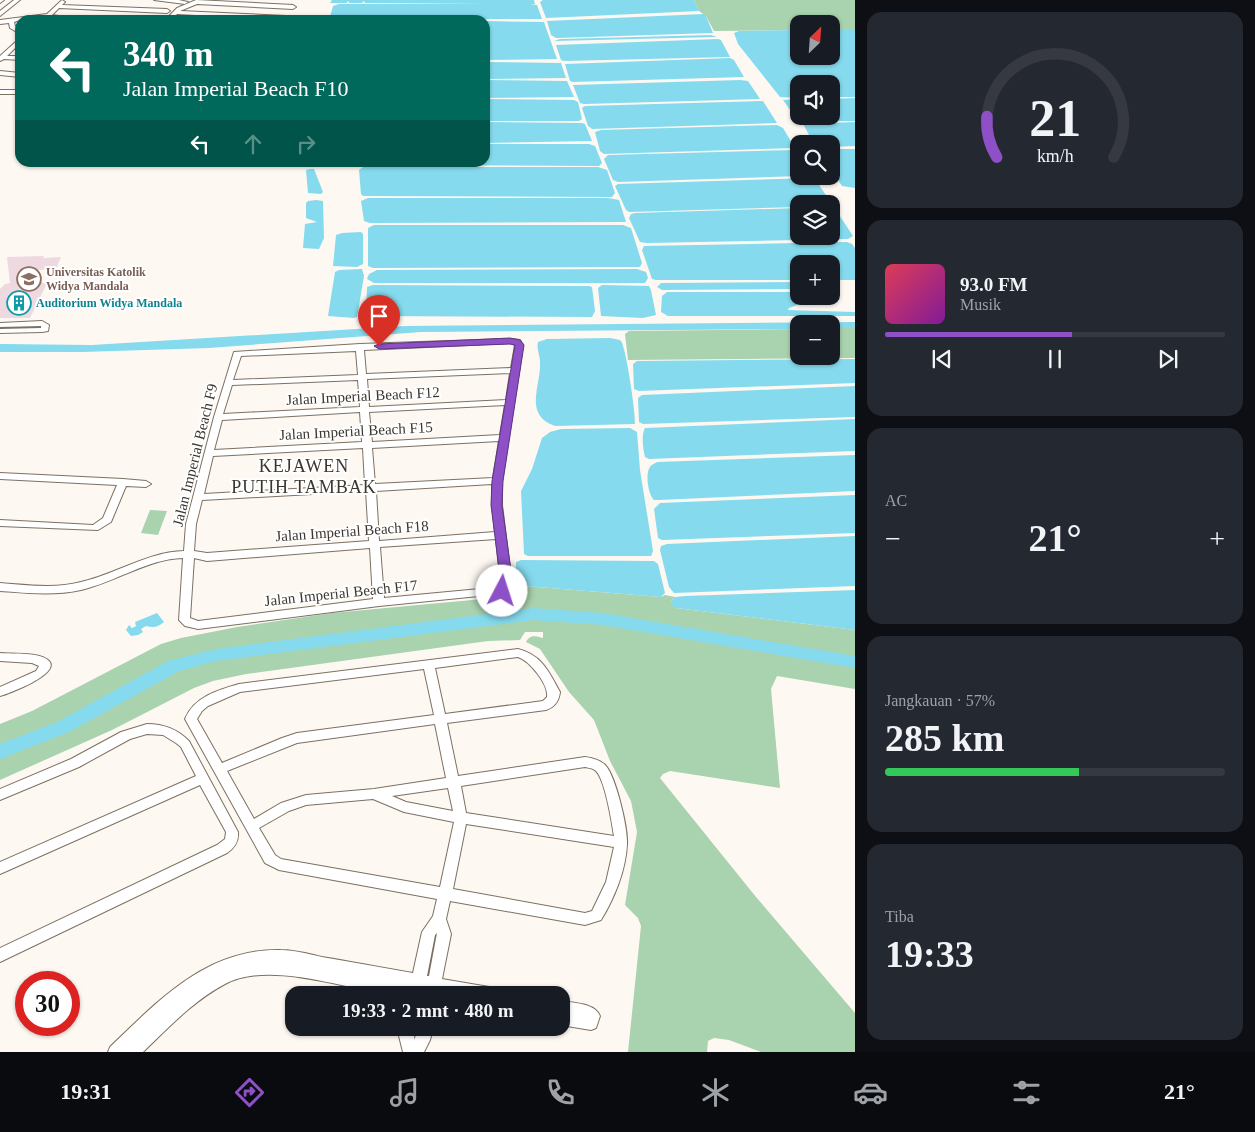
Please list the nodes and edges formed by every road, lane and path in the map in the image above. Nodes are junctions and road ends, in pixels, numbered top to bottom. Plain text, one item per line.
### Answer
1 (17, 0) edge
2 (65, 0) edge
3 (157, 0) edge
4 (202, 0) edge
5 (298, 0) edge
6 (190, 1) edge
7 (58, 6) junction
8 (293, 7) junction
9 (176, 12) junction
10 (0, 14) edge
11 (46, 15) edge
12 (173, 15) edge
13 (223, 15) edge
14 (288, 15) edge
15 (0, 21) edge
16 (13, 22) joint
17 (15, 28) edge
18 (15, 46) edge
19 (1, 58) edge
20 (15, 58) edge
21 (0, 73) edge
22 (15, 74) edge
23 (0, 92) edge
24 (15, 92) edge
25 (0, 325) edge
26 (0, 331) edge
27 (360, 347) junction
28 (516, 370) junction
29 (363, 377) junction
30 (228, 383) junction
31 (510, 402) junction
32 (365, 409) junction
33 (218, 417) junction
34 (505, 438) junction
35 (368, 446) junction
36 (210, 454) junction
37 (0, 476) edge
38 (497, 481) junction
39 (123, 482) junction
40 (146, 484) dead end
41 (371, 487) junction
42 (198, 497) junction
43 (0, 523) edge
44 (500, 535) junction
45 (375, 545) junction
46 (189, 559) junction
47 (0, 587) edge
48 (379, 602) junction
49 (184, 620) joint
50 (0, 657) edge
51 (429, 664) junction
52 (0, 692) edge
53 (441, 719) junction
54 (220, 769) junction
55 (203, 778) junction
56 (453, 780) junction
57 (374, 794) junction
58 (0, 795) edge
59 (461, 818) junction
60 (252, 826) junction
61 (621, 843) junction
62 (0, 868) edge
63 (445, 894) junction
64 (439, 919) junction
65 (0, 955) edge
66 (397, 986) edge
67 (404, 986) edge
68 (417, 986) edge
69 (434, 986) edge
70 (570, 1010) edge
71 (570, 1020) edge
72 (406, 1036) edge
73 (424, 1036) edge
74 (116, 1052) edge
75 (132, 1052) edge
76 (410, 1052) edge
77 (416, 1052) edge

1 - 10 street
2 - 7 street
3 - 6 street
4 - 6 street
5 - 8 street
6 - 7 street
6 - 8 street
6 - 9 street
7 - 11 street
8 - 14 street
9 - 12 street
9 - 13 street
15 - 16 street
16 - 17 street
18 - 19 street
19 - 20 street
21 - 22 street
23 - 24 street
25 - 26 street
27 - 28 street
27 - 29 street
27 - 30 street, Jalan Imperial Beach F9
28 - 29 street
28 - 31 street
29 - 30 street
29 - 32 street
30 - 33 street, Jalan Imperial Beach F9
31 - 32 street, Jalan Imperial Beach F12
31 - 34 street
32 - 33 street, Jalan Imperial Beach F12
32 - 35 street
33 - 36 street, Jalan Imperial Beach F9
34 - 35 street, Jalan Imperial Beach F15
34 - 38 street
35 - 36 street, Jalan Imperial Beach F15
35 - 41 street
36 - 42 street, Jalan Imperial Beach F9
37 - 39 street
38 - 41 street
38 - 44 street
39 - 40 street
39 - 43 street
41 - 42 street
41 - 45 street
42 - 46 street, Jalan Imperial Beach F9
44 - 45 street, Jalan Imperial Beach F18
44 - 48 street, Jalan Imperial Beach F17
45 - 46 street, Jalan Imperial Beach F18
45 - 48 street
46 - 47 street, Jalan Imperial Beach F18
46 - 49 street, Jalan Imperial Beach F9
48 - 49 street, Jalan Imperial Beach F17
50 - 52 street
51 - 53 street
51 - 53 street
51 - 54 street
53 - 54 street
53 - 56 street
54 - 60 street
55 - 58 street
55 - 62 street
55 - 65 street
56 - 57 street
56 - 59 street
56 - 61 street
57 - 59 street
57 - 60 street
59 - 61 street
59 - 63 street
60 - 63 street
61 - 63 street
63 - 64 street
64 - 68 street
64 - 69 street
66 - 75 street
67 - 74 street
70 - 71 street
72 - 76 street
73 - 77 street

